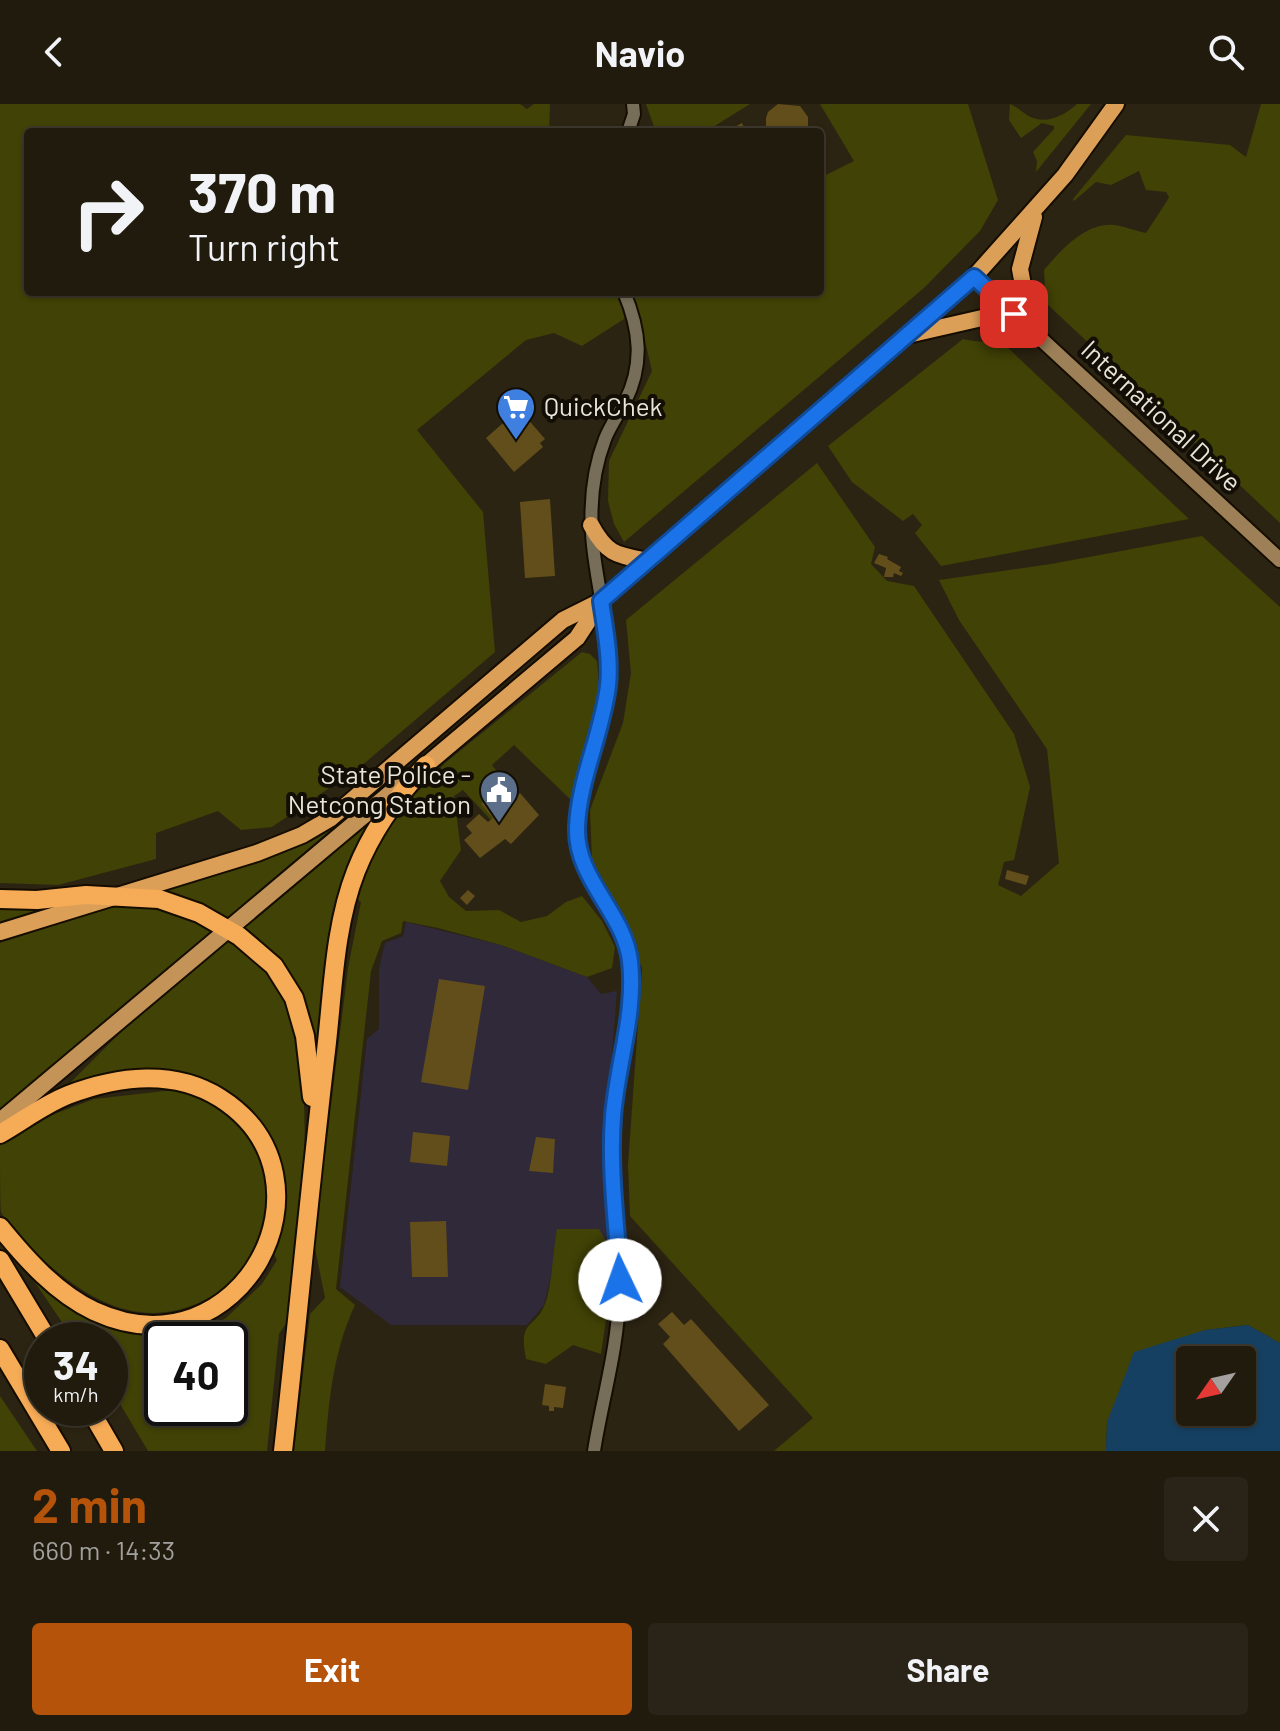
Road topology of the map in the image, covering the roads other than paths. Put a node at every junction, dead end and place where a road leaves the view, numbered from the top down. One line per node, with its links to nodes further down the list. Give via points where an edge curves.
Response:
1 (633, 104): 3 (street)
2 (1116, 104): 4 (highway)
3 (629, 128)
4 (1035, 211): 5 (highway); 7 (highway, via 1020,269)
5 (974, 277): 7 (main road, International Drive); 8 (highway)
6 (626, 296): 9 (street, via 637,326 638,356 631,389 598,462)
7 (1031, 328): 8 (highway, via 982,318); 10 (main road, International Drive)
8 (909, 335): 11 (highway)
9 (591, 525): 11 (highway, via 612,554); 12 (street)
10 (1280, 560)
11 (648, 561): 12 (highway)
12 (601, 601): 13 (highway, via 577,638); 14 (highway, via 563,620 317,827 257,853); 29 (street, via 609,682 577,829 584,865 629,953 631,998 611,1146 619,1311)
13 (426, 765): 16 (main road); 20 (highway, via 380,823 347,899)
14 (117, 896): 15 (highway); 16 (highway, via 170,902); 17 (highway)
15 (0, 899)
16 (228, 929): 18 (main road); 20 (highway, via 266,958 294,998 308,1051)
17 (0, 932)
18 (0, 1121)
19 (0, 1134): 21 (highway, via 53,1101 92,1087 149,1078 189,1083 225,1101 253,1130 269,1161 276,1201 271,1235 243,1285 200,1315 160,1324 116,1319 81,1304 45,1276)
20 (316, 1134): 28 (highway)
21 (0, 1227)
22 (0, 1260): 23 (highway)
23 (37, 1322)
24 (0, 1349): 26 (highway)
25 (99, 1426): 27 (highway)
26 (61, 1451)
27 (114, 1451)
28 (283, 1451)
29 (594, 1451)

